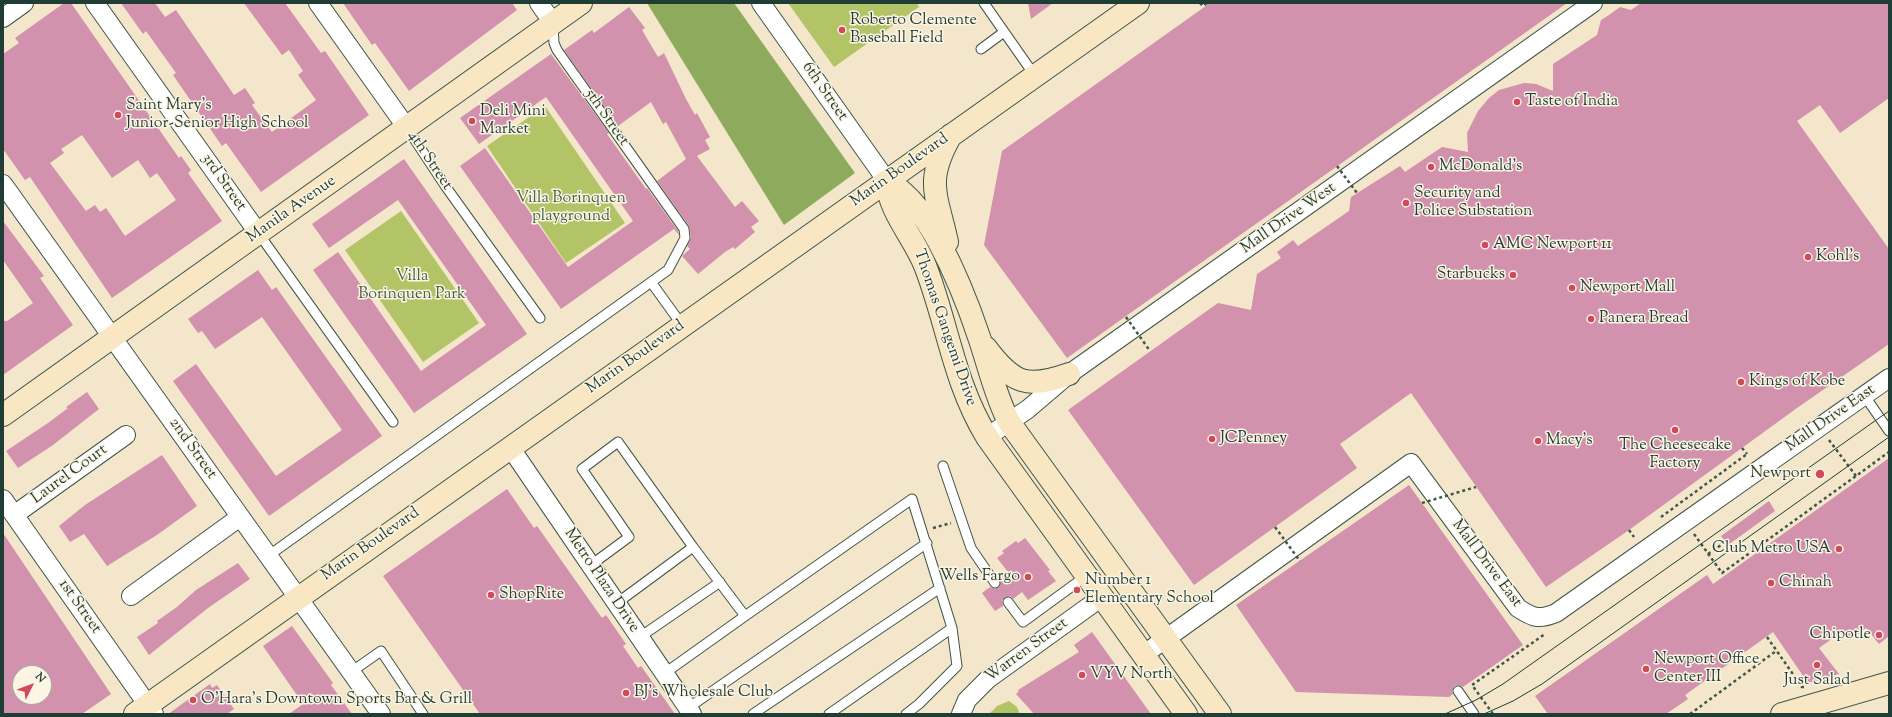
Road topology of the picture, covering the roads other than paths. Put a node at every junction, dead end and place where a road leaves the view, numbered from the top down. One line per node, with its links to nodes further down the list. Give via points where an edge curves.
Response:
1 (24, 3): 10 (street)
2 (95, 3): 19 (street, 3rd Street)
3 (318, 3): 15 (street, 4th Street)
4 (538, 3): 11 (street, 5th Street)
5 (581, 3): 11 (street, Manila Avenue)
6 (761, 3): 17 (street, 6th Street)
7 (984, 3): 12 (lane)
8 (1138, 3): 14 (street, Marin Boulevard)
9 (1593, 3): 26 (street, Mall Drive West)
10 (3, 18)
11 (552, 23): 15 (street, Manila Avenue); 21 (lane, 5th Street, via 557,50 684,229 685,238 668,270)
12 (1004, 32): 13 (lane); 14 (lane)
13 (981, 49)
14 (1035, 76): 16 (street, Marin Boulevard)
15 (407, 128): 19 (street, Manila Avenue); 22 (lane, 4th Street)
16 (952, 135): 17 (street, Marin Boulevard); 20 (street, via 940,156 934,186)
17 (887, 181): 20 (street, Thomas Gangemi Drive, via 907,195 919,209); 23 (street, Marin Boulevard); 34 (street, Thomas Gangemi Drive, via 891,203 926,267 962,387)
18 (3, 184): 25 (street, 2nd Street)
19 (259, 234): 25 (street, Manila Avenue); 30 (lane, 3rd Street)
20 (953, 266): 24 (street, Thomas Gangemi Drive)
21 (651, 282): 23 (lane); 42 (lane)
22 (540, 318)
23 (682, 325): 35 (street, Marin Boulevard)
24 (978, 335): 26 (street, via 1001,368 1015,377 1038,383); 31 (street, Thomas Gangemi Drive, via 992,383)
25 (112, 338): 29 (street, Manila Avenue); 39 (street, 2nd Street)
26 (1069, 374): 31 (street, Mall Drive West)
27 (1889, 378): 28 (street, Mall Drive East)
28 (1864, 395): 32 (lane); 57 (street, Mall Drive East, via 1547,617 1531,617 1518,608 1411,463)
29 (3, 415)
30 (393, 422)
31 (1009, 422): 34 (street, Mall Drive West); 54 (street, Thomas Gangemi Drive)
32 (1889, 431)
33 (126, 435): 38 (street, Laurel Court)
34 (986, 437): 44 (street, Thomas Gangemi Drive)
35 (510, 447): 43 (street, Metro Plaza Drive); 50 (street, Marin Boulevard)
36 (943, 466): 46 (lane, via 971,548)
37 (3, 499): 38 (street, 1st Street)
38 (14, 515): 63 (street, 1st Street)
39 (240, 517): 42 (street, 2nd Street); 48 (street)
40 (927, 543): 47 (lane); 53 (lane, via 912,499); 64 (lane)
41 (693, 547): 43 (lane, via 618,442 582,469 629,537); 45 (lane); 52 (lane)
42 (268, 556): 50 (street, 2nd Street)
43 (590, 565): 52 (street, Metro Plaza Drive)
44 (1086, 576): 49 (street, Thomas Gangemi Drive); 51 (lane, via 1022,622)
45 (720, 582): 53 (lane); 56 (lane)
46 (995, 583)
47 (940, 588): 55 (lane); 67 (lane)
48 (130, 596)
49 (1102, 597): 54 (street, via 1112,592 1118,595 1132,614 1144,623); 58 (street, Thomas Gangemi Drive); 70 (street, Warren Street, via 988,679 967,700)
50 (297, 598): 59 (street, 2nd Street); 63 (street, Marin Boulevard)
51 (1008, 602)
52 (617, 603): 56 (street, Metro Plaza Drive)
53 (745, 616): 60 (lane)
54 (1153, 621): 57 (street, Thomas Gangemi Drive)
55 (952, 628): 68 (lane); 69 (lane, via 957,666)
56 (640, 637): 60 (street, Metro Plaza Drive)
57 (1166, 639): 58 (street, Mall Drive East); 72 (street, Thomas Gangemi Drive)
58 (1143, 654): 71 (street, Thomas Gangemi Drive)
59 (351, 672): 65 (street, 2nd Street); 66 (lane, via 381,651)
60 (665, 673): 64 (street, Metro Plaza Drive)
61 (1889, 682): 74 (street)
62 (1458, 691): 73 (lane)
63 (146, 711)
64 (690, 711)
65 (381, 714)
66 (423, 714)
67 (752, 714)
68 (829, 714)
69 (906, 714)
70 (961, 714)
71 (1186, 714)
72 (1220, 714)
73 (1474, 714)
74 (1782, 714)

